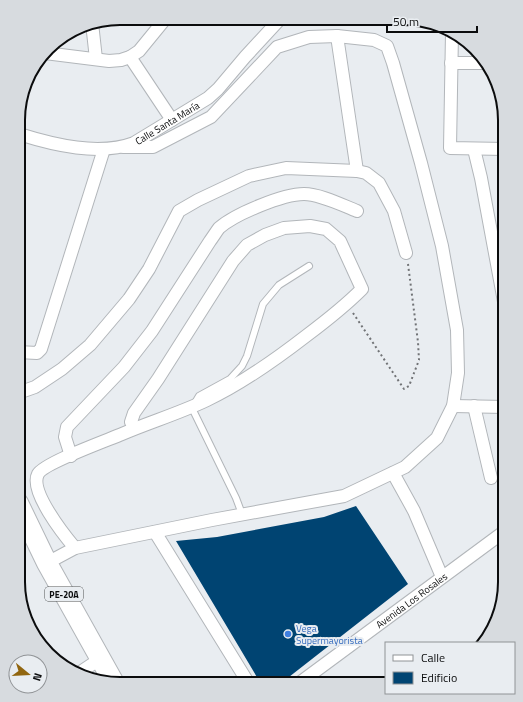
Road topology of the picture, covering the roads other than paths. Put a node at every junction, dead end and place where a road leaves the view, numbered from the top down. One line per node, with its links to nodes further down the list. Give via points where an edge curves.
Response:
1 (160, 25): 7 (street, via 139,52)
2 (275, 25): 11 (street, Calle Santa María, via 218,89)
3 (93, 29): 8 (street)
4 (337, 36): 13 (street, via 309,37 277,47 211,117 152,147); 17 (street); 25 (street, via 374,40 387,46 393,63 442,246 457,330 458,373)
5 (452, 39): 9 (street)
6 (51, 54): 8 (street)
7 (130, 57): 8 (street, via 109,61); 11 (street)
8 (96, 59)
9 (451, 63): 10 (street); 15 (street, via 450,148)
10 (479, 63)
11 (172, 120): 13 (street, Calle Santa María)
12 (25, 136): 14 (street, Calle Santa María, via 55,144)
13 (123, 147): 14 (street, Calle Santa María)
14 (104, 149): 22 (street, via 41,349 37,353)
15 (474, 149): 16 (street); 21 (street)
16 (498, 149)
17 (357, 171): 19 (street, via 366,173 379,183 394,211); 23 (street, via 286,168 249,176 180,211 149,269 129,299 90,345 35,387)
18 (357, 210): 29 (street, via 321,197 304,194 261,206 232,219 219,229 152,331 124,367 68,427 65,437)
19 (406, 253)
20 (309, 266): 24 (lane, via 279,285 262,304 242,366 230,379 199,396)
21 (498, 269)
22 (25, 352)
23 (25, 391)
24 (193, 405): 28 (street); 28 (street, via 250,377 347,304 362,289 340,241 326,229 310,226 284,228 247,244 233,261 134,413 131,422); 32 (lane)
25 (453, 406): 26 (street); 30 (street, via 437,438 406,467)
26 (474, 406): 27 (street); 31 (street)
27 (498, 406)
28 (134, 429): 29 (street)
29 (71, 456): 36 (street, via 45,467 38,474 36,482 44,503)
30 (393, 473): 32 (street, via 344,496); 38 (street, via 414,511)
31 (491, 478)
32 (242, 514): 34 (street)
33 (25, 517): 37 (highway, PE-20A)
34 (155, 532): 36 (street); 42 (street)
35 (498, 535): 38 (street, Avenida Los Rosales)
36 (75, 548): 37 (street)
37 (47, 563): 39 (highway, PE-20A)
38 (442, 577): 43 (street, Avenida Los Rosales)
39 (100, 659): 40 (street); 41 (highway, PE-20A)
40 (83, 670)
41 (110, 676)
42 (245, 677)
43 (307, 677)

